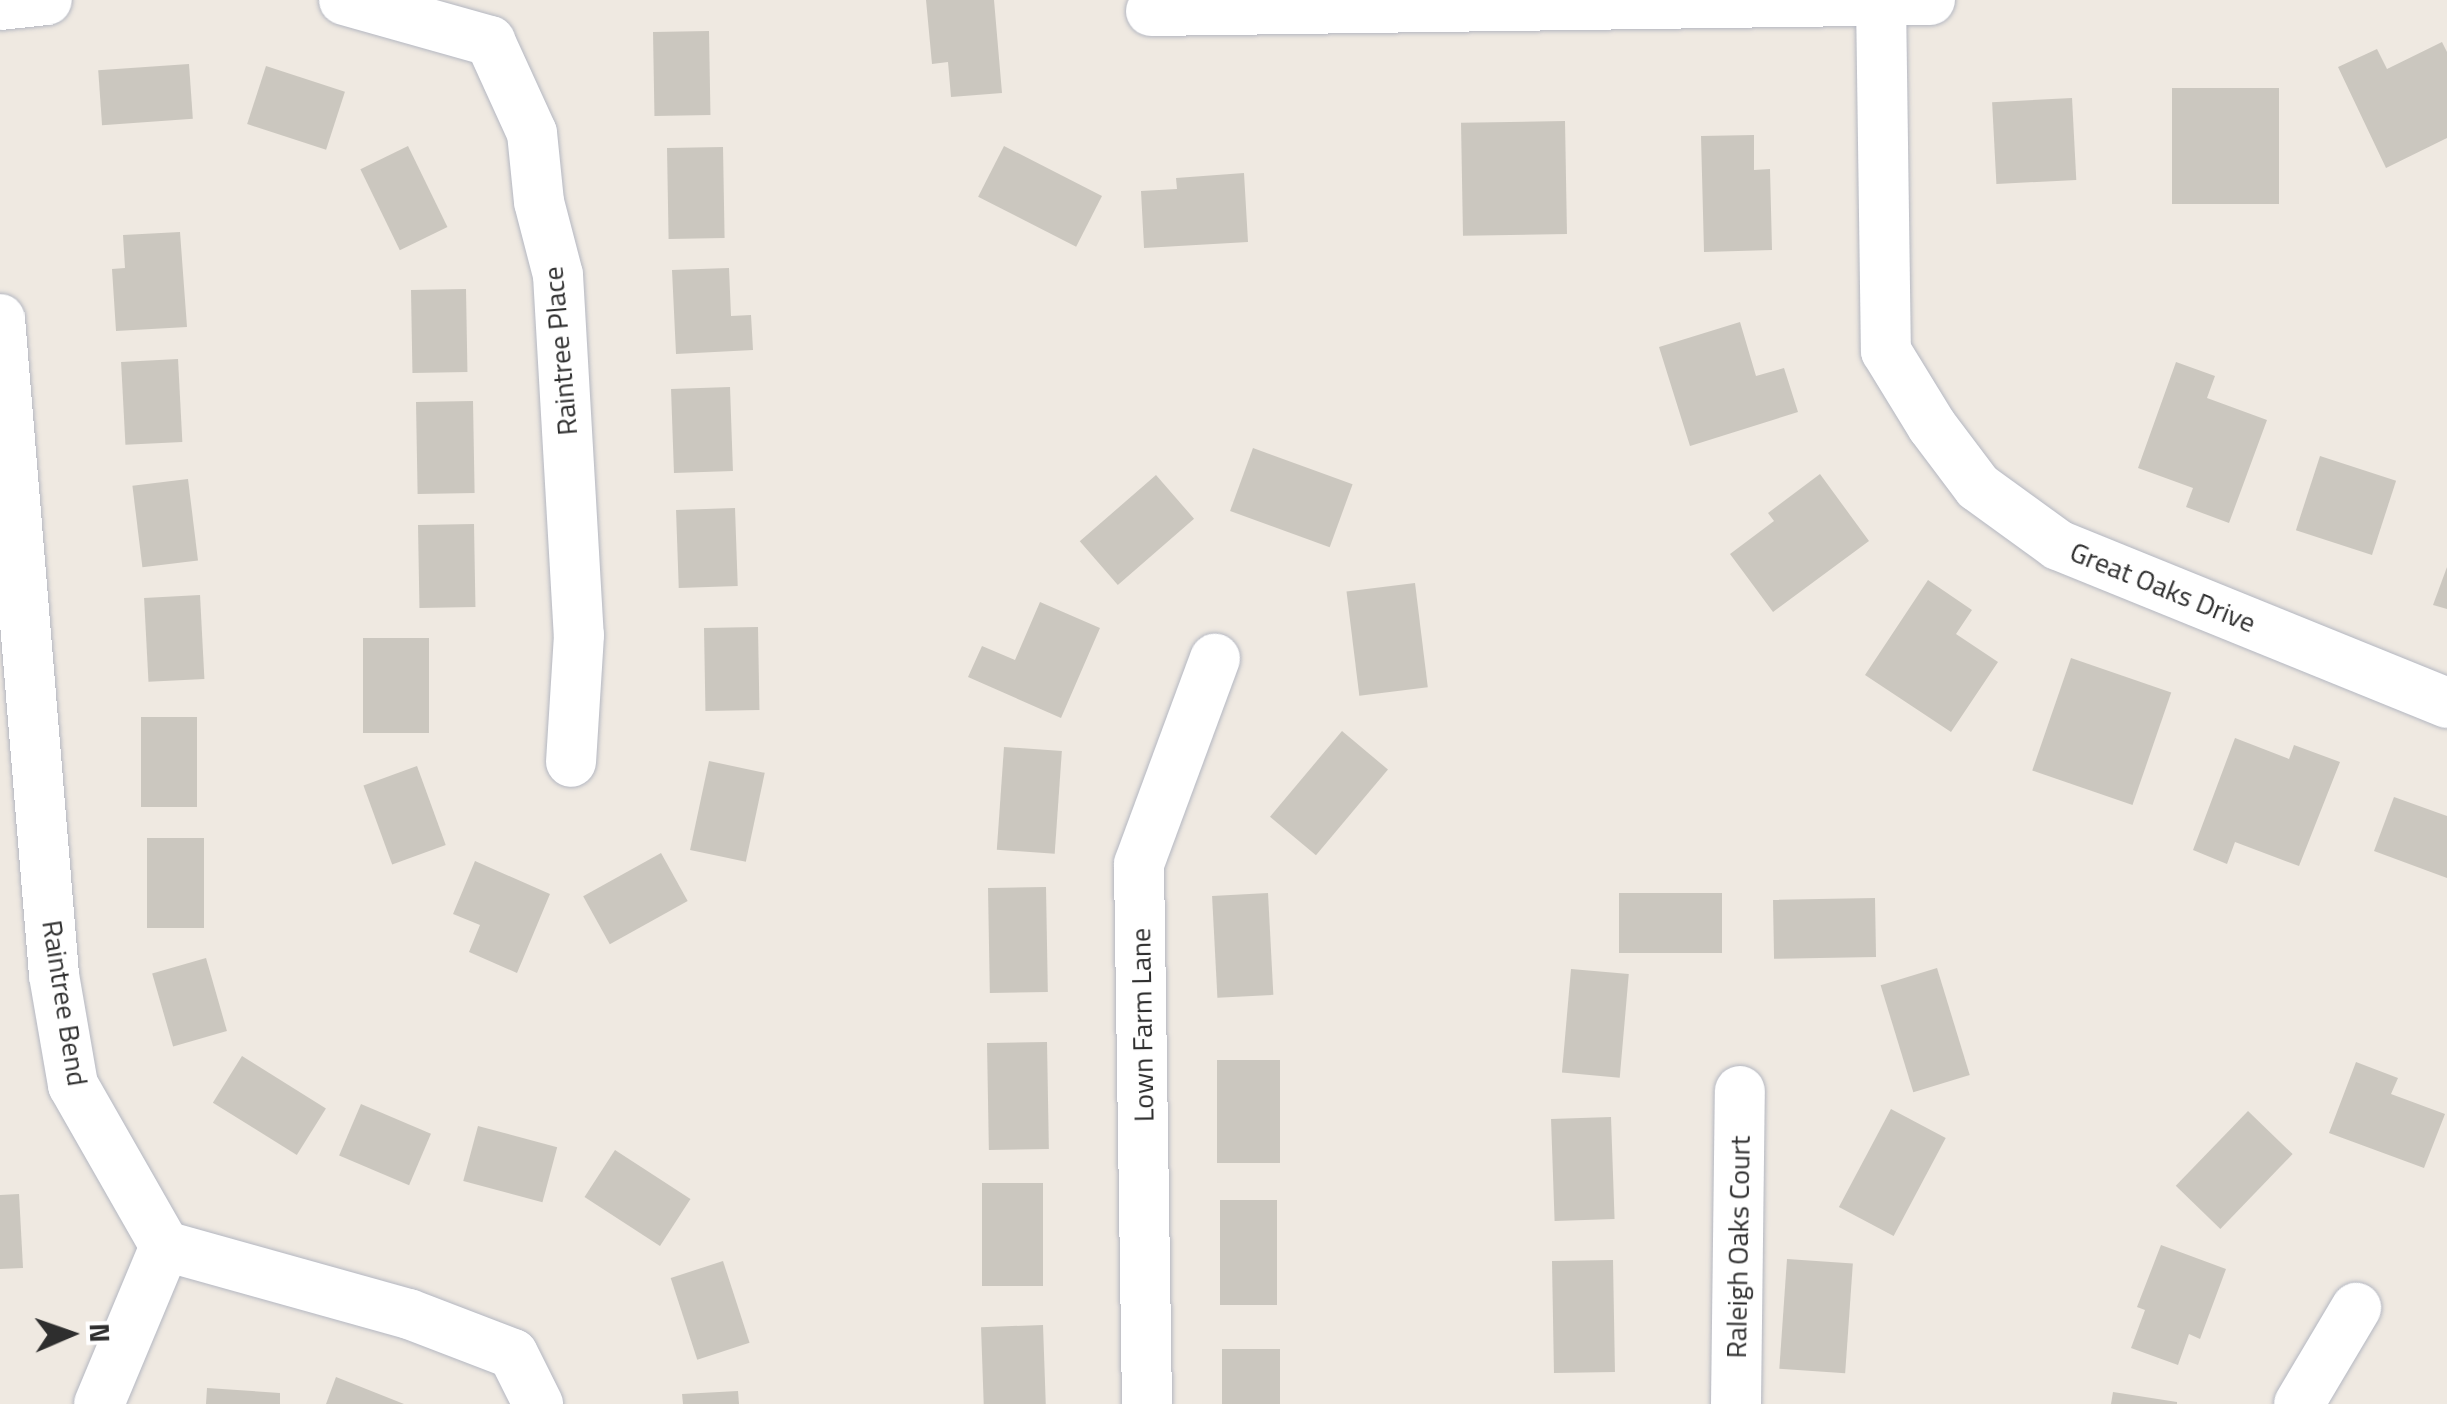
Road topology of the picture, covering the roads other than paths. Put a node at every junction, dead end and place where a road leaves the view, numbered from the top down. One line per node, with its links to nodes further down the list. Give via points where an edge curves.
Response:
1 (47, 0): 4 (street)
2 (344, 0): 9 (street, Raintree Place, via 490,41 532,134 560,294 580,636)
3 (1897, 1): 5 (street); 8 (street, Great Oaks Drive, via 1886,352 1978,487 2058,545)
4 (0, 5)
5 (1151, 11)
6 (0, 319): 11 (street, Raintree Bend, via 54,976 73,1085)
7 (1215, 660): 15 (street, Lown Farm Lane, via 1139,864)
8 (2447, 702)
9 (571, 762)
10 (1740, 1091): 16 (street, Raleigh Oaks Court)
11 (166, 1246): 13 (street); 14 (street, via 408,1314 512,1354)
12 (2356, 1308): 17 (street)
13 (100, 1404)
14 (538, 1404)
15 (1147, 1404)
16 (1736, 1404)
17 (2299, 1404)

